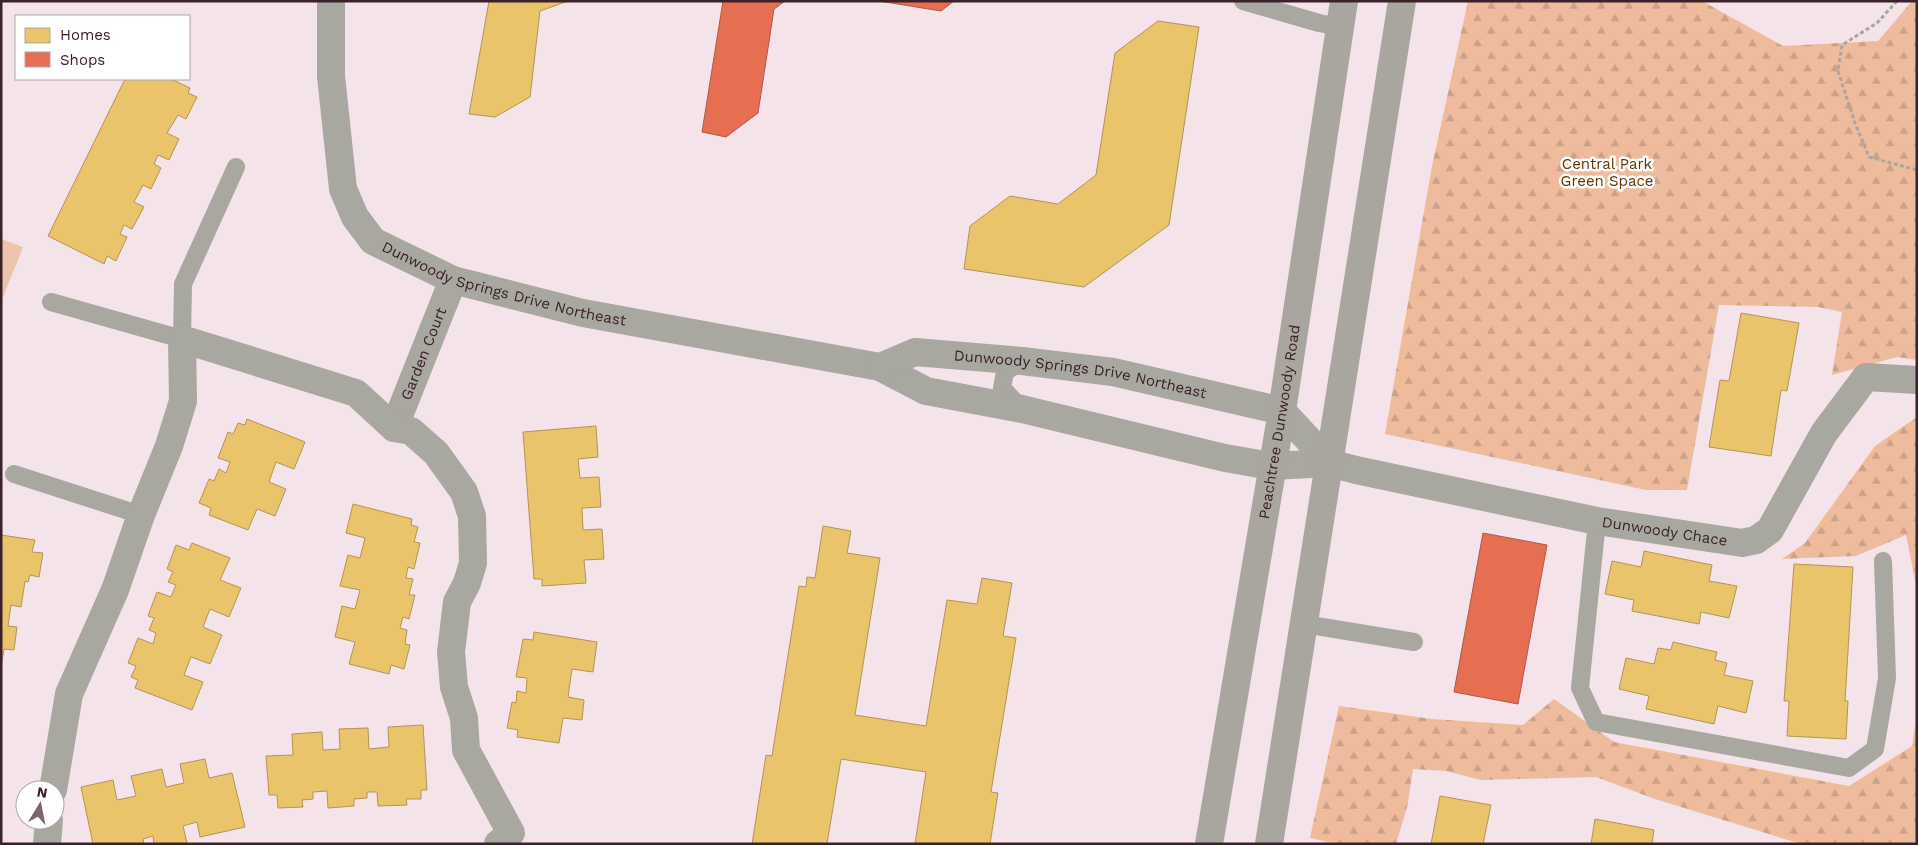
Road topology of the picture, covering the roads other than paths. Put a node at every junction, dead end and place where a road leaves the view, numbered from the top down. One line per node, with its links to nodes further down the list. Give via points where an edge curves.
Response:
1 (331, 1): 6 (street, Dunwoody Springs Drive Northeast, via 330,76 343,189 355,217 373,241)
2 (1243, 1): 4 (lane, via 1320,24)
3 (1402, 1): 15 (main road)
4 (1342, 14): 13 (main road, Peachtree Dunwoody Road)
5 (236, 166): 8 (lane, via 183,284)
6 (453, 280): 10 (street, Dunwoody Springs Drive Northeast, via 583,313); 14 (street, Garden Court)
7 (51, 302): 8 (lane)
8 (182, 339): 14 (street, via 356,393); 18 (street, via 183,401 170,446)
9 (1022, 361): 10 (street, Dunwoody Springs Drive Northeast, via 915,352); 12 (lane, via 1005,372 1002,388); 13 (street, Dunwoody Springs Drive Northeast, via 1113,372)
10 (880, 367): 12 (street, Dunwoody Springs Drive Northeast, via 926,391)
11 (1917, 380): 19 (street, Dunwoody Chace, via 1866,377 1824,433 1770,530 1756,540 1742,543)
12 (1022, 409): 16 (street, Dunwoody Springs Drive Northeast)
13 (1282, 411): 15 (street); 16 (main road, Peachtree Dunwoody Road)
14 (394, 428): 26 (street, via 411,431 436,453 464,492 472,516 473,563 457,602 451,652 454,687 464,718 466,750 511,834)
15 (1330, 463): 16 (street, Dunwoody Chace); 19 (street, Dunwoody Chace); 21 (main road)
16 (1271, 466): 27 (main road, Peachtree Dunwoody Road)
17 (14, 474): 18 (lane)
18 (141, 515): 23 (street, via 115,590 70,694)
19 (1598, 521): 20 (lane, via 1580,688 1596,722 1849,768 1875,749 1888,678)
20 (1883, 561)
21 (1304, 624): 22 (lane); 28 (main road)
22 (1414, 642)
23 (55, 780)
24 (48, 830): 25 (street)
25 (47, 844)
26 (498, 844)
27 (1210, 844)
28 (1269, 844)

